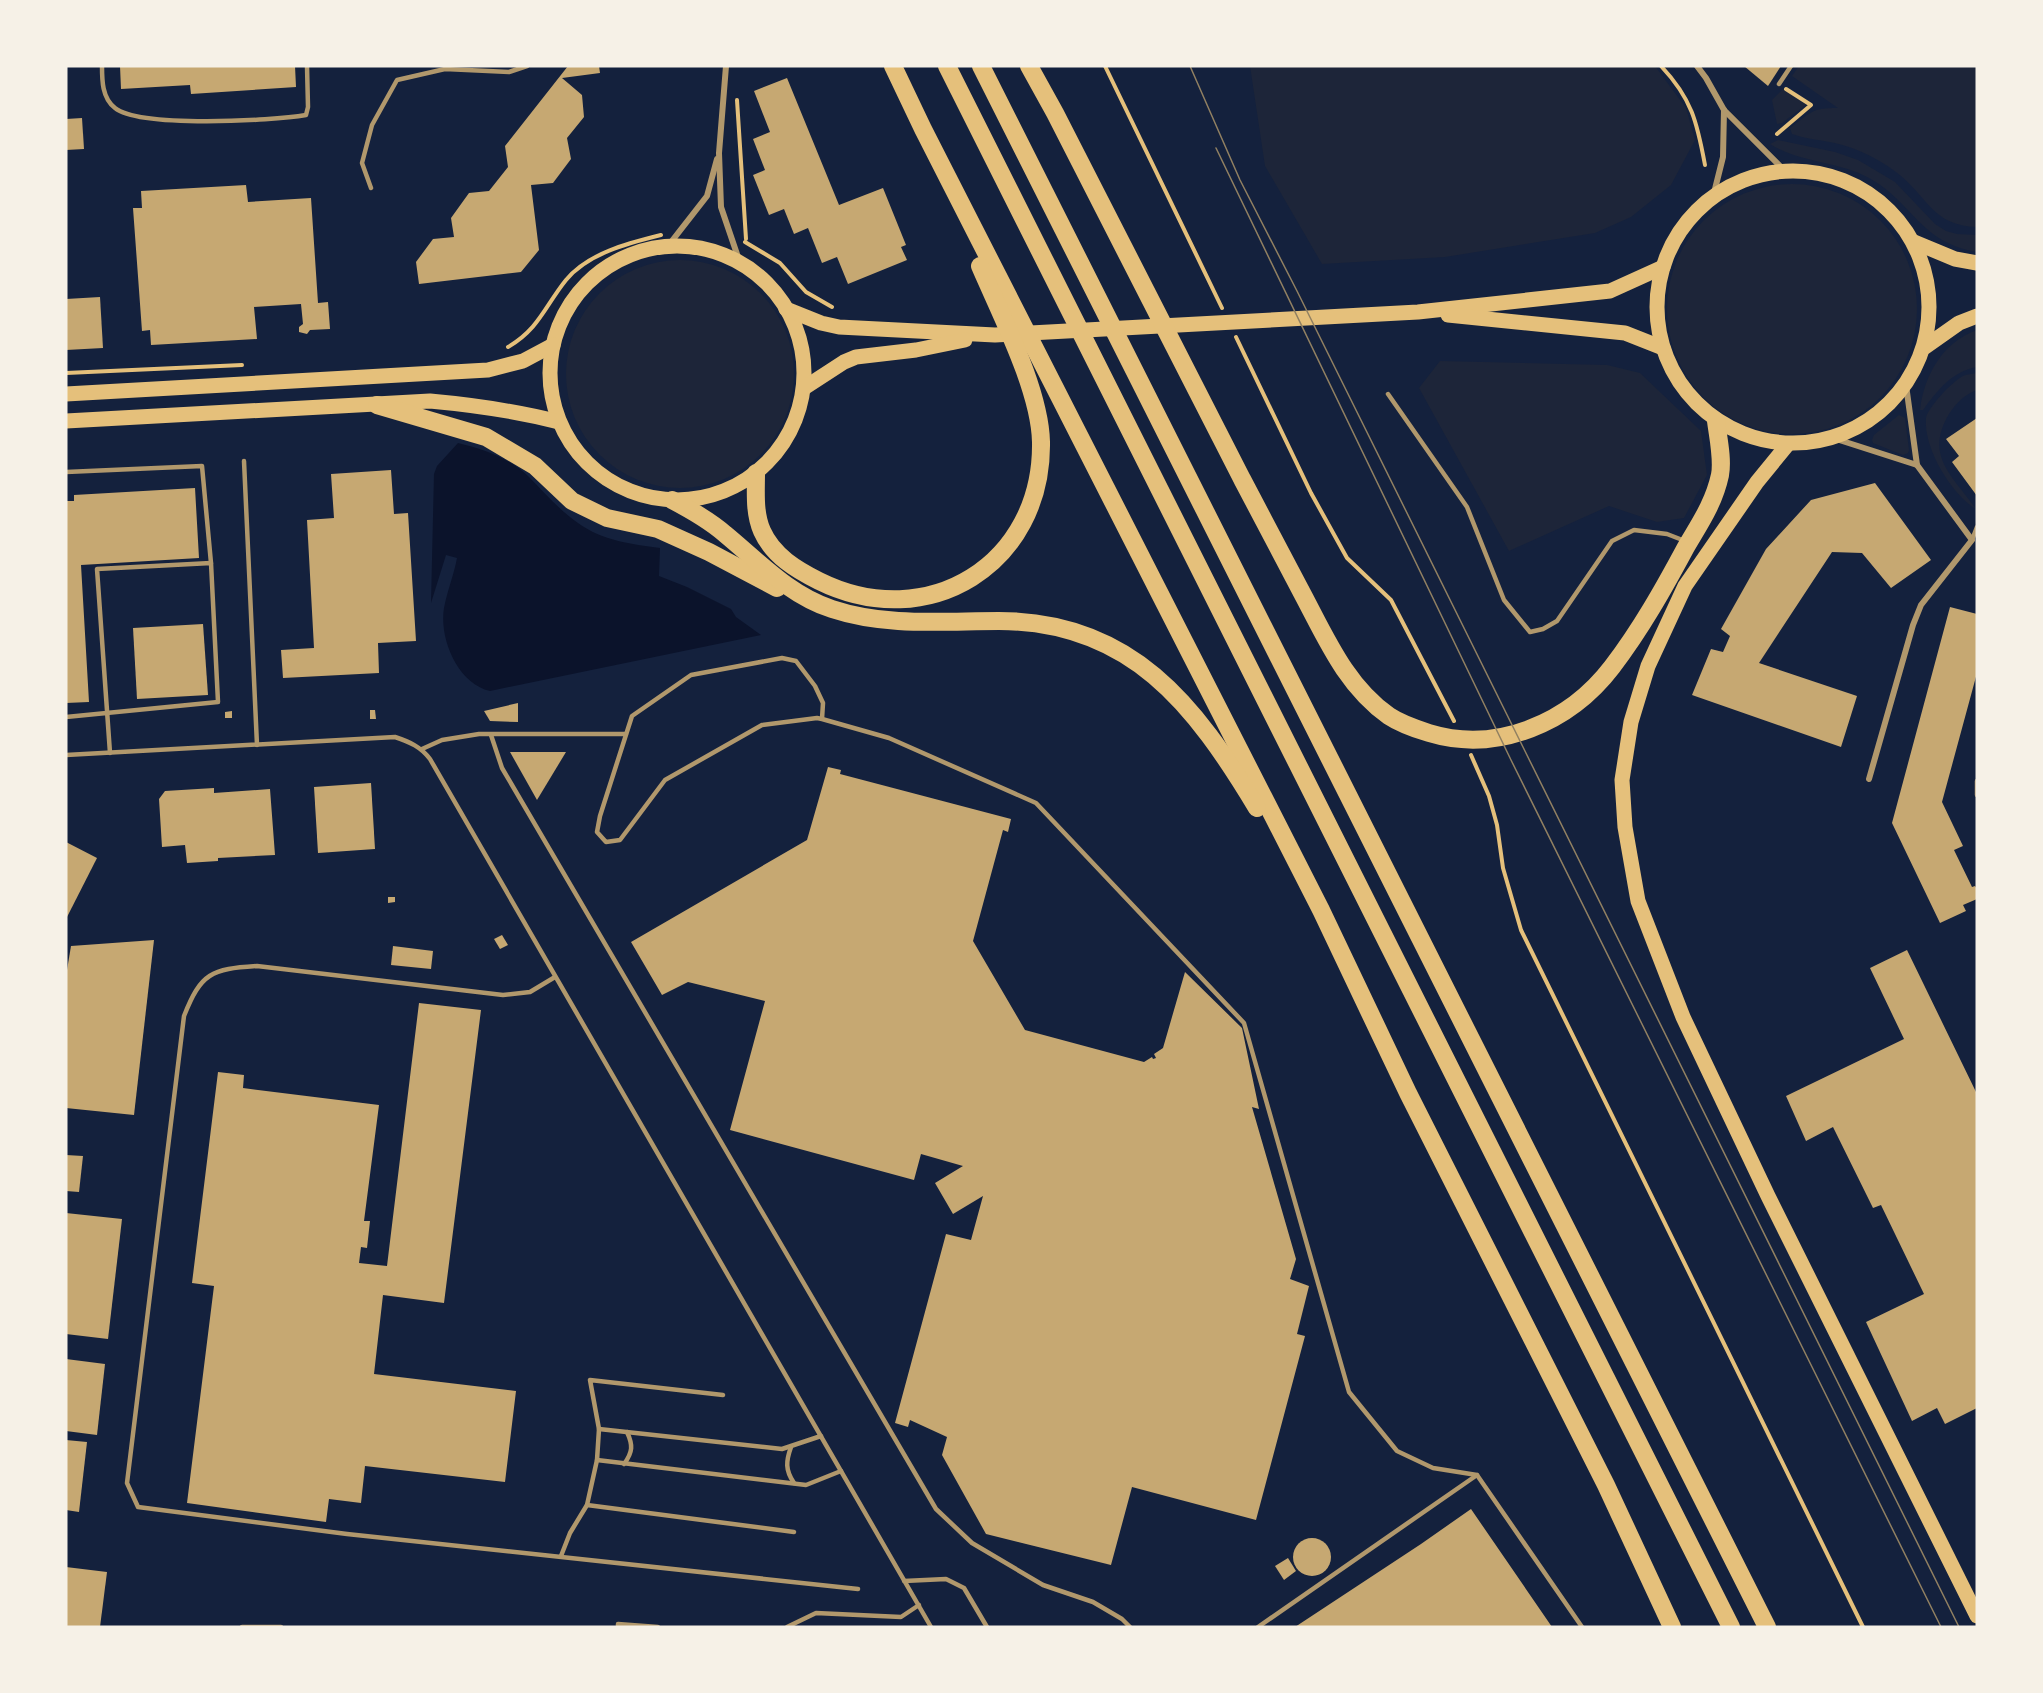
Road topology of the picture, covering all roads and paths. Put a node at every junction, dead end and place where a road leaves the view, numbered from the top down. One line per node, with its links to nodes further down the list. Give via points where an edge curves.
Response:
1 (102, 66): 2 (lane, via 102,86 113,107 129,116 209,122 306,115)
2 (307, 66)
3 (527, 66): 21 (lane, via 509,72 445,69 397,80 372,125 362,164)
4 (726, 66): 18 (street)
5 (893, 66): 16 (highway)
6 (947, 66): 108 (highway)
7 (981, 66): 109 (highway)
8 (1029, 66): 60 (highway, via 1338,662 1354,683 1391,717 1441,737 1479,740 1536,727 1561,715 1602,680 1660,597)
9 (1105, 66): 32 (path)
10 (1661, 66): 19 (path, via 1678,84 1694,114)
11 (1697, 66): 15 (street)
12 (1791, 66): 13 (lane)
13 (1779, 84): 17 (path, via 1811,105)
14 (737, 90): 26 (path)
15 (1724, 110): 20 (street); 22 (street, via 1723,157)
16 (923, 129): 56 (highway, via 1037,410 1040,470 1031,506 1001,554 958,585 922,598 864,598 843,593 807,575 789,565 773,548 758,517); 79 (highway, via 1321,910)
17 (1777, 134)
18 (719, 153): 23 (street, via 721,207); 24 (street, via 707,196)
19 (1705, 165)
20 (1785, 171): 22 (main road, via 1756,176); 25 (main road, via 1822,174 1850,183 1878,200)
21 (371, 188)
22 (1713, 197): 29 (main road, via 1683,227)
23 (727, 228): 26 (path); 27 (street)
24 (667, 240): 27 (main road); 37 (main road, via 613,264 596,276 571,304); 39 (path, via 630,243 590,260 567,278 524,337)
25 (1914, 242): 28 (main road, via 1955,259); 38 (main road, via 1930,295)
26 (747, 243): 31 (path, via 780,263 806,292)
27 (740, 263): 30 (main road, via 764,280)
28 (1977, 263)
29 (1662, 267): 33 (main road, via 1610,291); 40 (main road, via 1657,307)
30 (786, 309): 36 (main road, via 839,327); 44 (main road, via 799,339)
31 (834, 309)
32 (1223, 311)
33 (1418, 312): 36 (main road); 40 (main road, via 1625,333)
34 (1977, 316): 38 (main road, via 1959,323)
35 (1234, 332): 67 (path, via 1311,493 1347,558 1391,600)
36 (995, 335): 44 (main road, via 856,357)
37 (553, 345): 45 (main road, via 523,361 488,370); 50 (main road, via 550,381)
38 (1925, 347): 43 (main road)
39 (506, 348)
40 (1663, 348): 49 (main road, via 1681,385)
41 (246, 365): 42 (path)
42 (66, 373)
43 (1906, 385): 51 (main road, via 1870,420); 54 (street)
44 (804, 388): 56 (main road, via 797,418 778,450)
45 (66, 394)
46 (1388, 394): 60 (lane, via 1467,507 1504,600 1530,632 1557,621 1612,541 1634,530 1667,534)
47 (377, 405): 48 (main road); 50 (main road, via 430,401 480,405); 63 (highway, via 486,437 535,466 572,501 607,518 658,530 709,552 768,585)
48 (66, 421)
49 (1716, 421): 52 (main road, via 1756,438); 60 (highway, via 1720,472 1710,508)
50 (559, 422): 57 (main road, via 590,466 613,483 654,498)
51 (1833, 438): 52 (main road); 54 (street)
52 (1788, 444): 96 (main road, via 1756,482 1685,586 1648,666 1631,722 1622,780 1625,828 1638,900 1683,1017)
53 (244, 460): 70 (lane)
54 (1917, 465): 59 (street)
55 (66, 471): 62 (lane, via 202,466)
56 (756, 473): 57 (main road, via 710,495)
57 (672, 500): 63 (highway, via 706,519 765,570)
58 (1977, 527): 59 (lane)
59 (1972, 540): 61 (street); 75 (street, via 1928,596 1913,625)
60 (1689, 543)
61 (1977, 547)
62 (211, 563): 64 (lane, via 218,702); 64 (lane, via 97,569)
63 (814, 602): 79 (highway, via 850,614 900,622 1002,621 1046,625 1094,639 1147,669 1191,712 1256,807)
64 (107, 714): 65 (lane); 73 (lane)
65 (66, 717)
66 (822, 719): 68 (lane, via 823,703 815,686 796,661 782,658 691,675 632,716); 68 (lane, via 762,725 665,780 620,840 606,842 597,832); 88 (lane, via 889,738 1036,803 1244,1023 1349,1392 1397,1451 1433,1468)
67 (1456, 725)
68 (626, 734): 69 (lane)
69 (491, 735): 72 (lane, via 442,740); 97 (lane, via 502,768 936,1509 972,1543 1043,1585 1093,1602 1122,1618)
70 (258, 745): 72 (lane, via 395,737); 73 (lane)
71 (1466, 745): 110 (path, via 1490,796 1503,868 1521,930)
72 (422, 749): 78 (lane)
73 (110, 753): 74 (lane)
74 (66, 755)
75 (1869, 779)
76 (1977, 781): 77 (lane)
77 (1977, 795)
78 (555, 977): 83 (lane); 92 (lane, via 530,992 503,995 257,966 229,968 205,977 194,991 184,1016 127,1483 138,1507)
79 (1408, 1093): 107 (highway, via 1606,1485)
80 (723, 1395): 81 (lane, via 590,1380)
81 (599, 1429): 82 (lane); 85 (lane)
82 (627, 1432): 84 (lane, via 782,1449); 86 (lane, via 632,1445)
83 (821, 1436): 84 (lane); 87 (lane)
84 (791, 1446): 89 (lane, via 787,1470)
85 (597, 1460): 86 (lane); 90 (lane)
86 (624, 1464): 89 (lane)
87 (841, 1471): 89 (lane, via 806,1485); 93 (lane)
88 (1477, 1475): 105 (lane); 106 (lane)
89 (794, 1483)
90 (587, 1505): 91 (lane); 92 (lane)
91 (794, 1532)
92 (561, 1556): 94 (lane)
93 (904, 1581): 95 (lane); 104 (lane, via 946,1579 964,1588)
94 (858, 1589)
95 (919, 1605): 102 (lane, via 901,1617 816,1613); 103 (lane)
96 (1977, 1616)
97 (1128, 1626)
98 (242, 1627): 99 (lane)
99 (281, 1627)
100 (618, 1627): 101 (lane)
101 (658, 1627)
102 (787, 1627)
103 (931, 1627)
104 (987, 1627)
105 (1258, 1627)
106 (1582, 1627)
107 (1672, 1627)
108 (1731, 1627)
109 (1767, 1627)
110 (1863, 1627)

